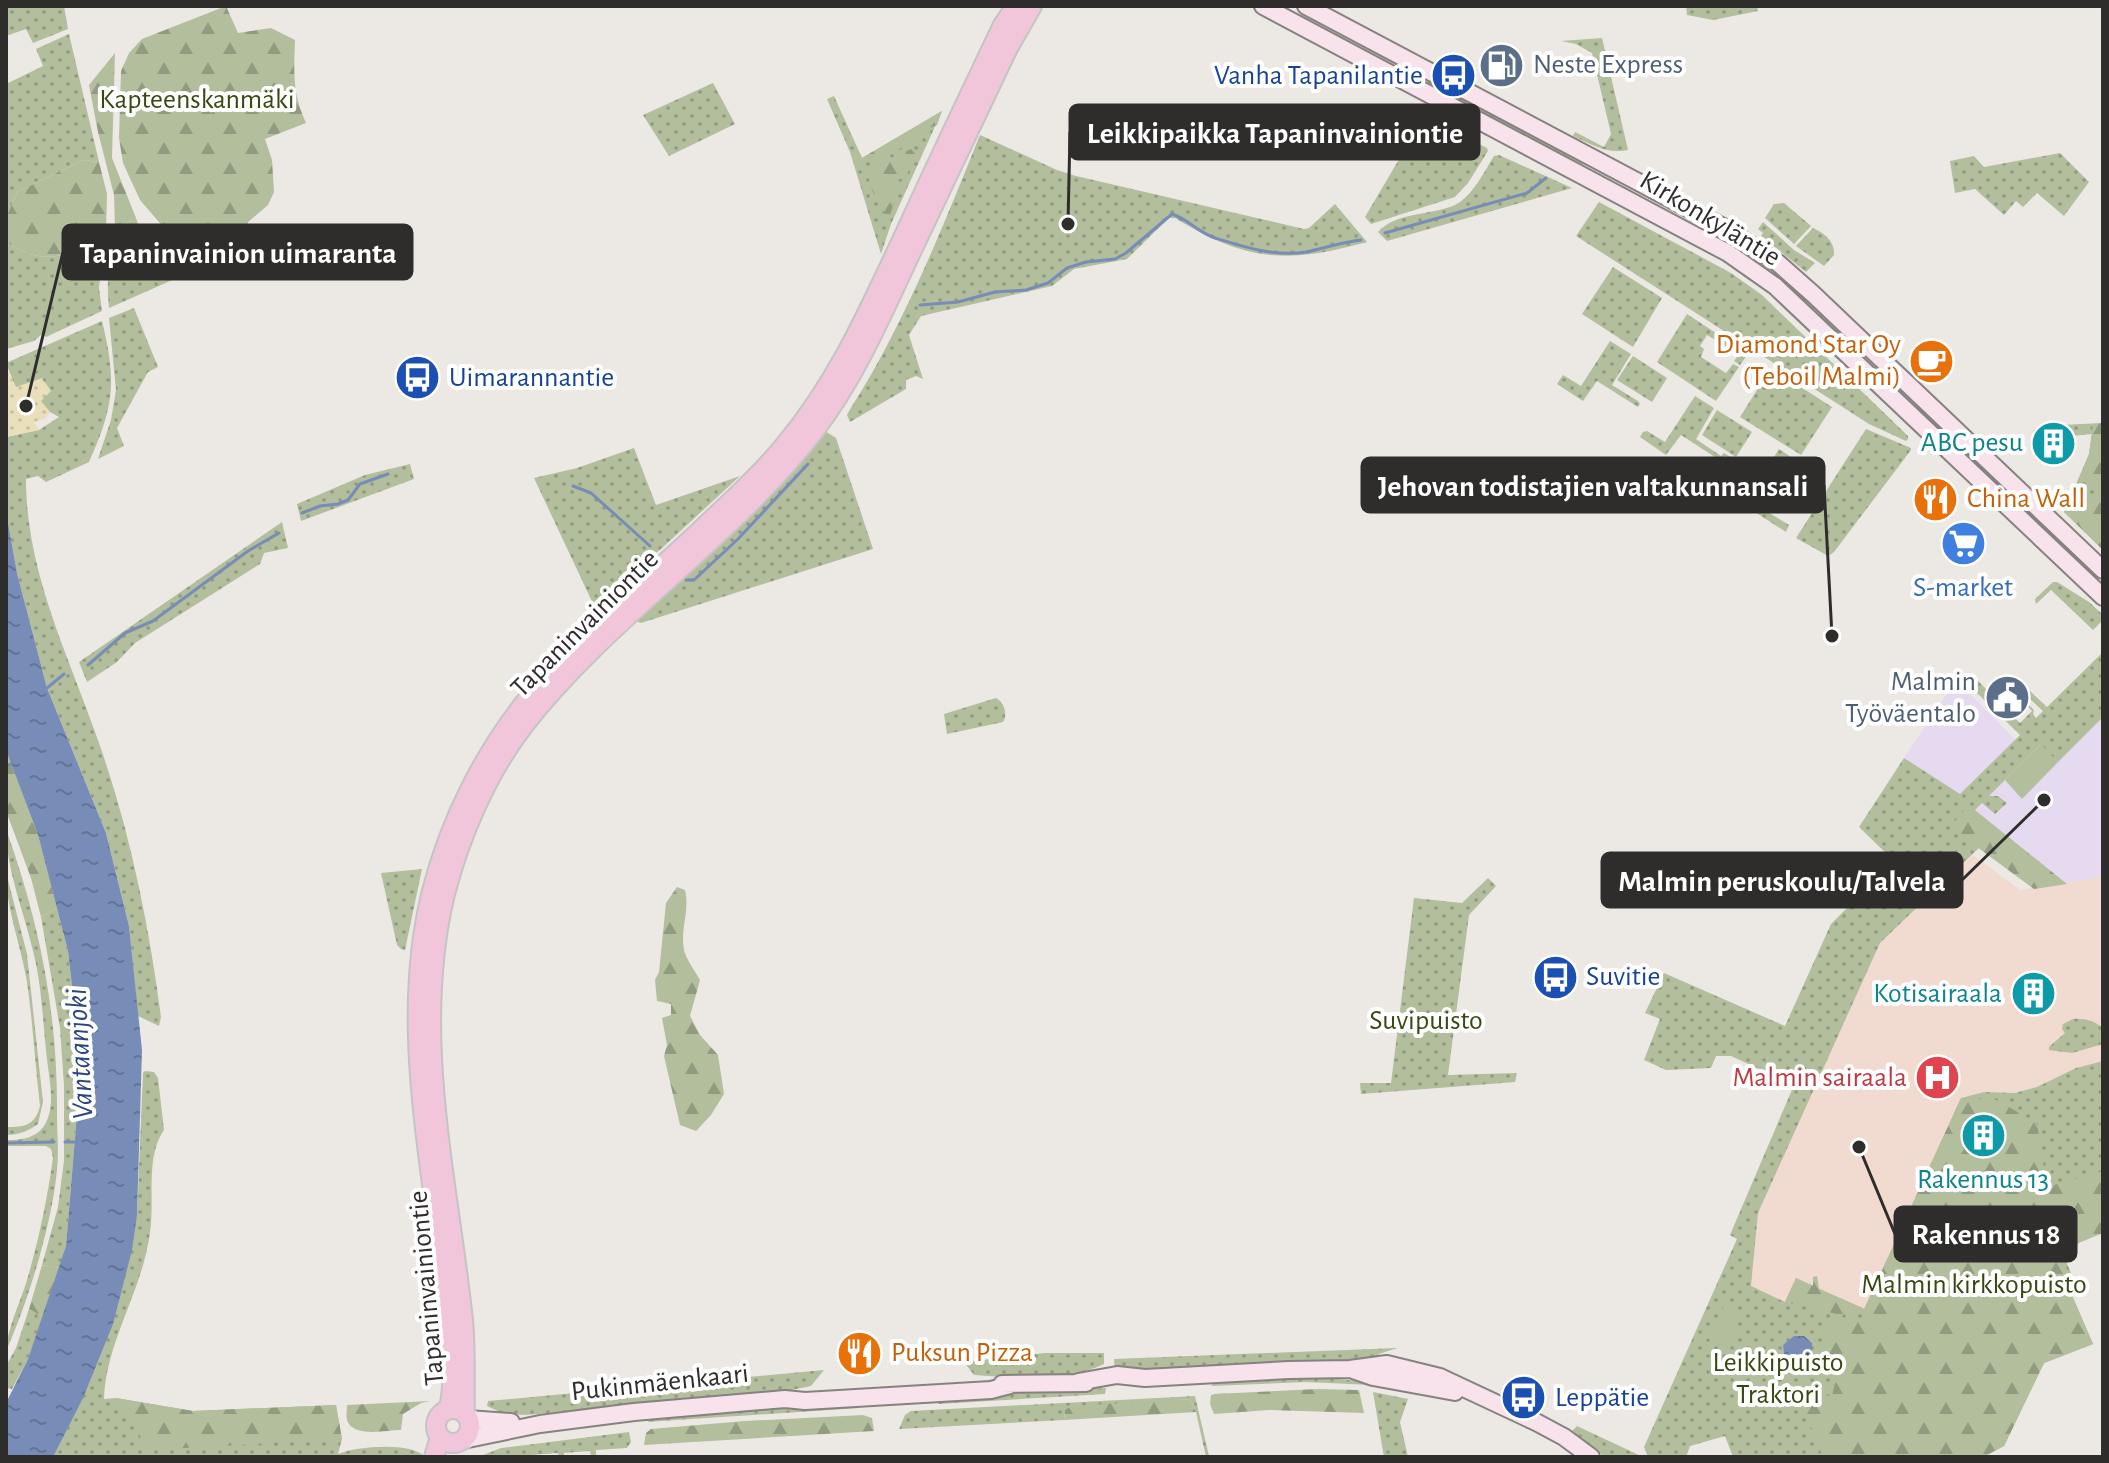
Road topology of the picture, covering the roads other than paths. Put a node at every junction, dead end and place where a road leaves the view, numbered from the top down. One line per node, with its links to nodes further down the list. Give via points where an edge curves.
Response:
1 (1016, 6): 7 (main road, Tapaninvainiontie, via 834,380 755,479 532,693 486,758 459,814 432,891 417,999 419,1066 450,1326 452,1394)
2 (1032, 6): 7 (main road, Tapaninvainiontie, via 877,325 815,430 738,515 554,690 523,726 472,818 445,893 431,998 431,1053 463,1324)
3 (1263, 6): 6 (main road, Kirkonkyläntie, via 1728,253 1775,286)
4 (1306, 6): 5 (main road, Kirkonkyläntie, via 1725,228 1778,263)
5 (2103, 570)
6 (2103, 597)
7 (461, 1414): 8 (main road, Pukinmäenkaari); 9 (main road, via 469,1430); 9 (main road, via 437,1419)
8 (540, 1424): 9 (main road, Pukinmäenkaari); 11 (main road, Pukinmäenkaari, via 785,1399 924,1395 1078,1382 1111,1385 1145,1378 1387,1364 1440,1377 1555,1432)
9 (451, 1444): 10 (main road)
10 (434, 1457)
11 (1591, 1457)

